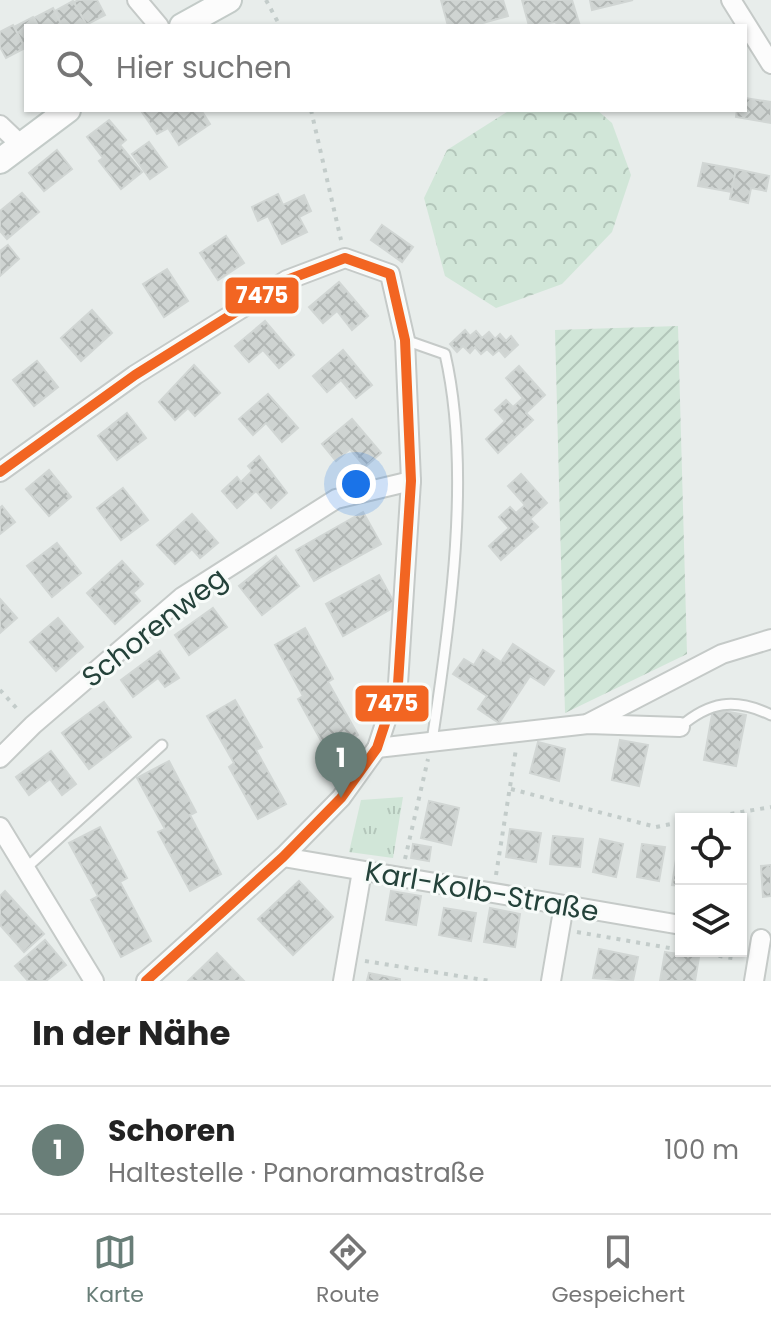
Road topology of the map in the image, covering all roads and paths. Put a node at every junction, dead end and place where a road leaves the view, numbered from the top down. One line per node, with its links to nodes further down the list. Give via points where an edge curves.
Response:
1 (137, 0): 5 (street)
2 (229, 0): 6 (street)
3 (266, 0): 7 (path)
4 (731, 0): 8 (street)
5 (157, 24)
6 (186, 24)
7 (279, 24)
8 (746, 24)
9 (747, 26): 10 (street)
10 (771, 64)
11 (65, 112): 14 (street)
12 (311, 112): 16 (path)
13 (0, 125): 14 (street)
14 (21, 145): 15 (street)
15 (0, 161)
16 (345, 258): 17 (street, via 390,274); 18 (street, via 287,280 135,375)
17 (405, 340): 19 (street); 27 (lane, via 445,354 455,399 451,569)
18 (0, 472)
19 (411, 481): 24 (street, Schorenweg, via 336,499 182,597); 29 (street, via 398,684)
20 (771, 639): 23 (street, via 722,654)
21 (0, 690): 24 (path)
22 (771, 715): 25 (lane, via 725,704 700,710)
23 (588, 724): 25 (street); 26 (street)
24 (33, 725): 30 (street, Schorenweg)
25 (680, 727)
26 (519, 733): 27 (street); 31 (path)
27 (432, 741): 29 (street); 39 (path)
28 (162, 745): 37 (lane)
29 (377, 748): 36 (street, via 341,798)
30 (0, 758)
31 (511, 789): 34 (path, via 656,827); 40 (path)
32 (771, 807): 33 (path)
33 (736, 813)
34 (675, 823)
35 (0, 827): 37 (street)
36 (283, 857): 38 (street, Karl-Kolb-Straße); 51 (street)
37 (25, 869): 50 (street)
38 (362, 871): 39 (street, Karl-Kolb-Straße); 47 (street)
39 (401, 877): 40 (street, Karl-Kolb-Straße)
40 (493, 893): 41 (street, Karl-Kolb-Straße)
41 (564, 905): 42 (street, Karl-Kolb-Straße); 43 (street)
42 (675, 924)
43 (560, 929): 45 (path); 55 (street)
44 (766, 939): 48 (street)
45 (675, 949)
46 (708, 957): 48 (path)
47 (347, 958): 49 (path); 52 (street)
48 (755, 972)
49 (447, 974): 53 (path); 54 (path)
50 (94, 981)
51 (146, 981)
52 (343, 981)
53 (446, 981)
54 (490, 981)
55 (551, 981)

